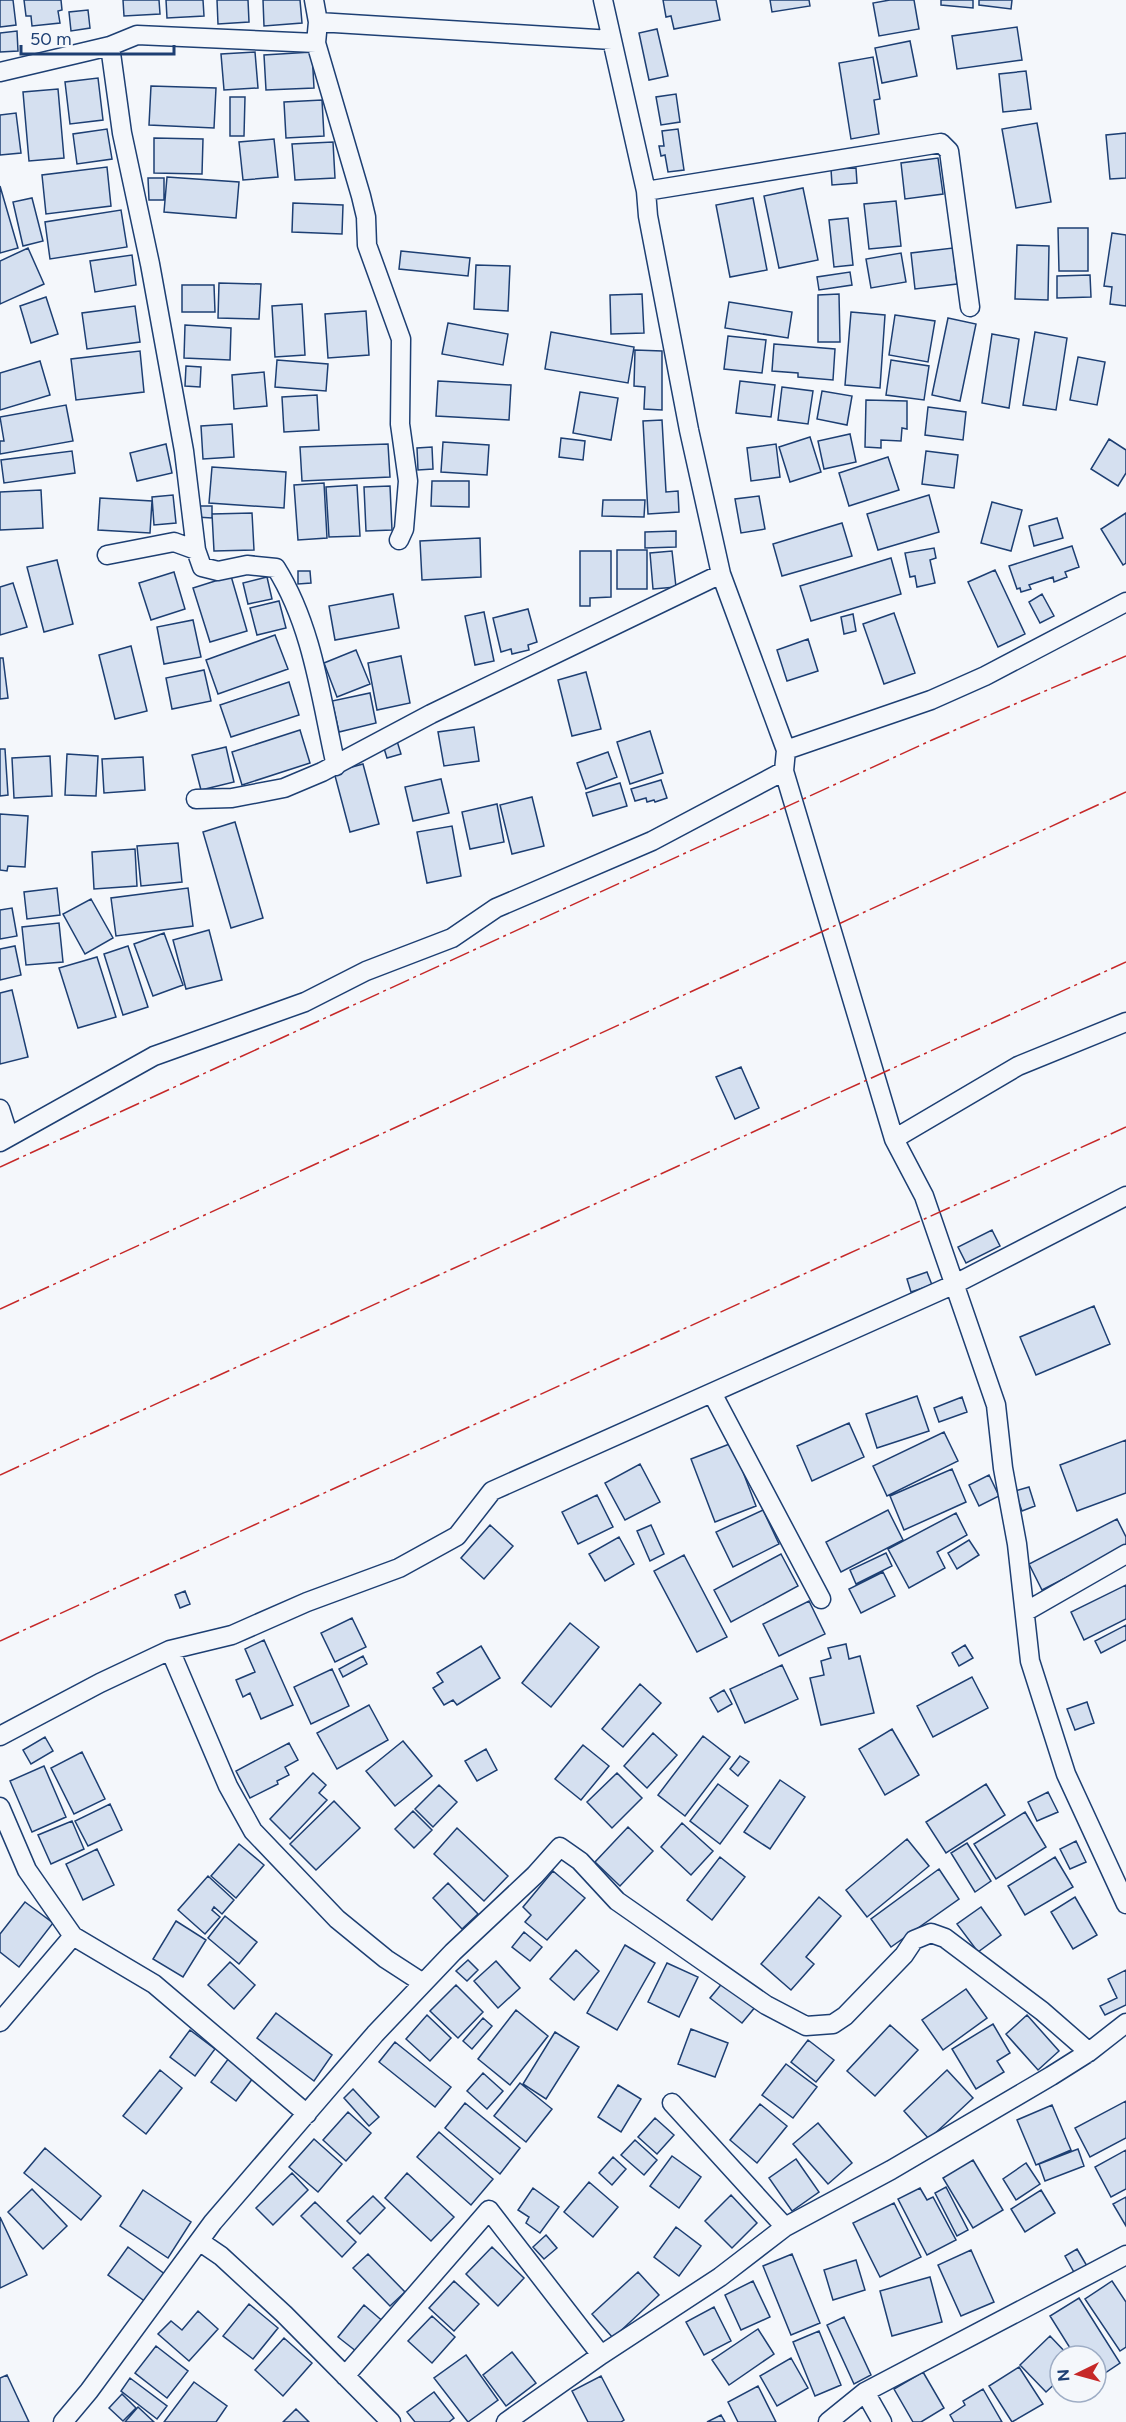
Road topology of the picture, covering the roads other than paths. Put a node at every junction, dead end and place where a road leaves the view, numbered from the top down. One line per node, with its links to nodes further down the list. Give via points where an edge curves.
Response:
1 (314, 0): 3 (street)
2 (603, 0): 4 (street)
3 (318, 22): 4 (street); 5 (street)
4 (612, 40): 8 (street)
5 (316, 43): 6 (street, via 137,35); 10 (street, via 361,196 367,245 401,339 399,424 408,481 404,529)
6 (110, 46): 7 (street); 11 (street, via 122,133 184,451)
7 (0, 72)
8 (646, 191): 9 (street, via 941,142 949,151); 13 (street, via 682,393)
9 (970, 307)
10 (399, 540)
11 (196, 550): 12 (street, via 174,542); 16 (street, via 202,567 218,571 247,565 276,568 305,628)
12 (107, 555)
13 (721, 574): 15 (street); 16 (street, via 431,714)
14 (1126, 602): 15 (street, via 931,700)
15 (786, 750): 17 (street)
16 (336, 766): 18 (street, via 284,788 231,798)
17 (784, 771): 21 (street); 22 (street, via 652,841 496,908 452,938 366,971 305,1002 154,1056)
18 (196, 799)
19 (1126, 1022): 21 (street, via 1018,1066)
20 (0, 1110): 22 (street)
21 (894, 1139): 24 (street, via 924,1196)
22 (4, 1140)
23 (1126, 1196): 24 (street)
24 (955, 1284): 25 (street); 28 (street, via 996,1405)
25 (712, 1393): 27 (street); 29 (street, via 492,1491 457,1536 399,1568 232,1635)
26 (1126, 1554): 28 (street)
27 (821, 1599)
28 (1025, 1612): 32 (street, via 1030,1661 1066,1774)
29 (170, 1650): 30 (street); 34 (street, via 223,1775 253,1831 337,1919)
30 (0, 1736)
31 (0, 1807): 33 (street, via 27,1870)
32 (1126, 1904)
33 (73, 1936): 35 (street); 39 (street, via 154,1984)
34 (423, 1983): 37 (street, via 560,1847 617,1901 766,2005 806,2026 832,2024 845,2016 914,1940 931,1933 945,1938 1016,1991); 39 (street)
35 (0, 2022)
36 (1126, 2023): 37 (street)
37 (1089, 2052): 40 (street, via 891,2170)
38 (672, 2103): 40 (street)
39 (307, 2114): 41 (street)
40 (785, 2226): 43 (street, via 720,2277)
41 (200, 2241): 44 (street, via 284,2314); 46 (street)
42 (1126, 2255): 45 (street)
43 (601, 2355): 44 (street, via 489,2210); 48 (street)
44 (345, 2376): 47 (street)
45 (865, 2392): 49 (street); 50 (street)
46 (63, 2422)
47 (391, 2422)
48 (506, 2422)
49 (828, 2422)
50 (882, 2422)

